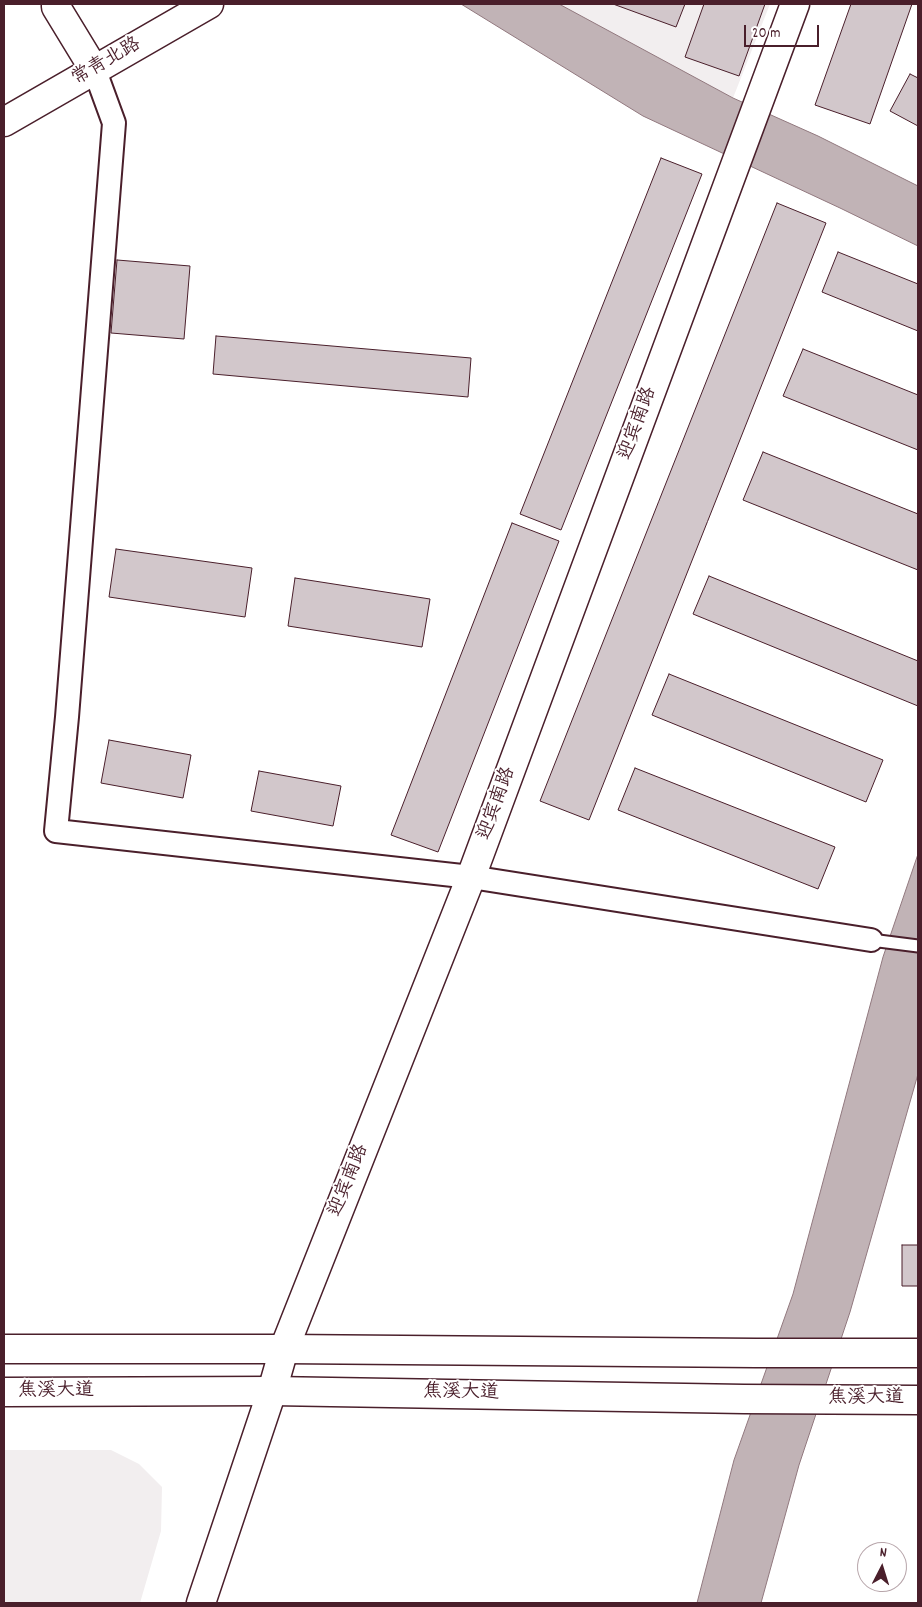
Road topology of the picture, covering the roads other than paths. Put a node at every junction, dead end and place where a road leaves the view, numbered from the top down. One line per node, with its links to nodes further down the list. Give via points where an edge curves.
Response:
1 (56, 4): 4 (main road)
2 (209, 4): 4 (main road, 常青北路)
3 (795, 4): 6 (main road, 迎宾南路)
4 (94, 71): 5 (main road, 常青北路); 6 (street, via 114,123 56,831)
5 (4, 122)
6 (471, 877): 7 (street); 10 (main road, 迎宾南路)
7 (871, 940): 8 (lane)
8 (918, 946)
9 (4, 1349): 10 (main road)
10 (284, 1349): 11 (main road); 12 (main road, 迎宾南路)
11 (918, 1353)
12 (272, 1391): 13 (main road, 焦溪大道); 14 (main road, 焦溪大道); 15 (main road, 迎宾南路)
13 (4, 1392)
14 (918, 1400)
15 (201, 1603)

